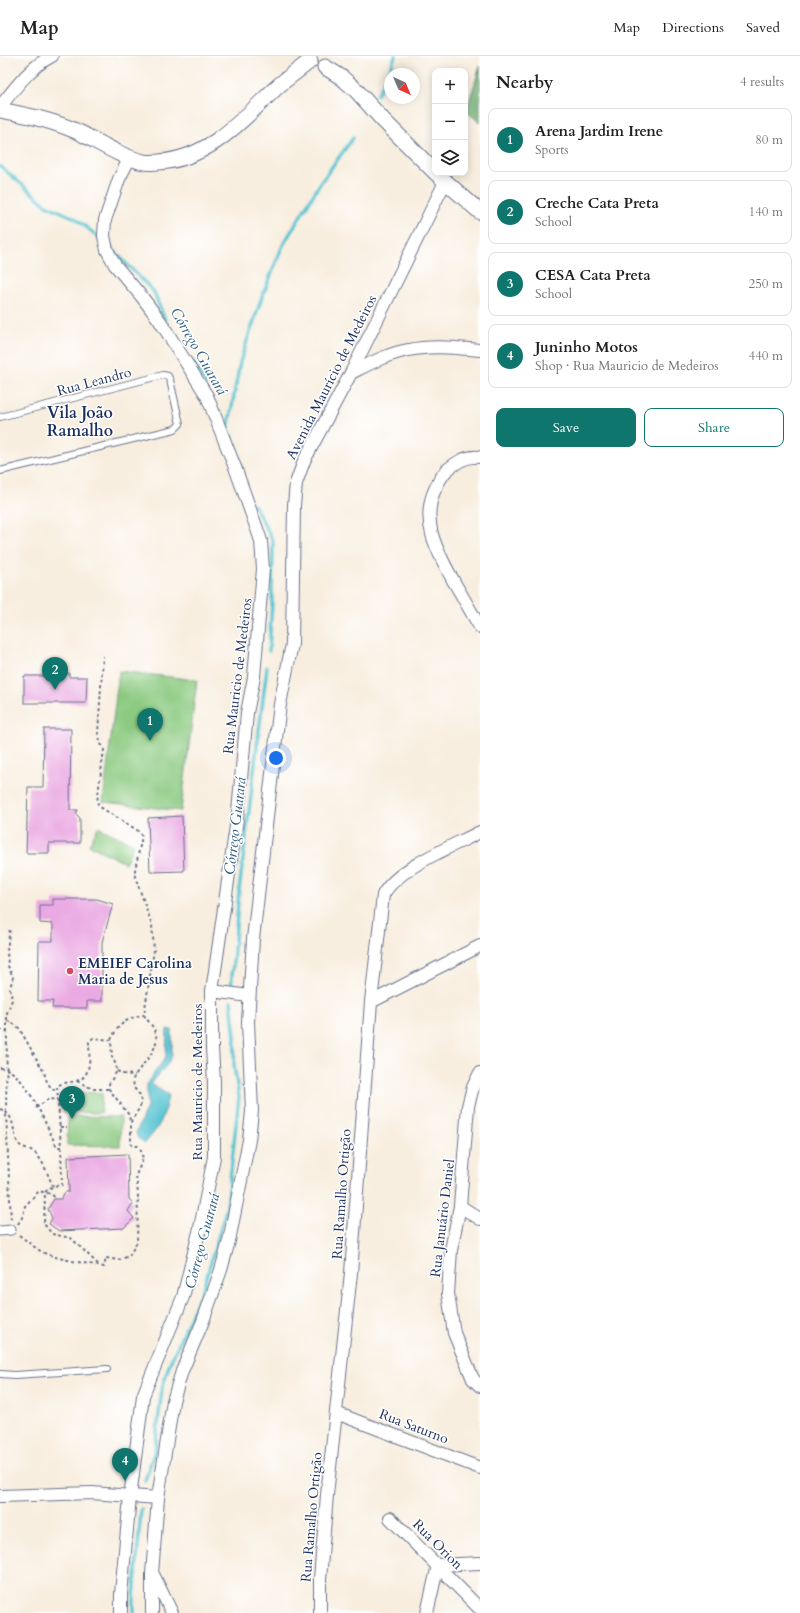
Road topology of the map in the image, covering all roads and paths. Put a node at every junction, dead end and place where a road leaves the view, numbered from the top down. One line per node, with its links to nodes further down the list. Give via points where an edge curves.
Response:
1 (52, 56): 3 (street, via 16,86)
2 (320, 62): 4 (street, via 297,72 278,86 222,138 198,152 173,161 145,162); 5 (street, via 355,89)
3 (0, 108): 4 (street, via 54,122)
4 (130, 157): 18 (street, Rua Mauricio de Medeiros, via 105,220 104,236 107,250 115,265 160,322 207,396 260,541 263,569 254,677 247,713 238,812)
5 (432, 170)
6 (438, 176): 7 (street); 9 (street, Avenida Maurício de Medeiros)
7 (480, 212)
8 (480, 350): 9 (street, via 433,347 408,350 379,359)
9 (351, 373): 19 (street, Avenida Maurício de Medeiros, via 304,461 296,483 292,644 280,704 253,939)
10 (0, 417): 12 (lane, Rua Leandro, via 163,375 168,376 170,380 180,424 175,429)
11 (480, 457): 13 (street, via 474,456 457,462 442,474 432,494 429,513 431,533 438,553)
12 (0, 471)
13 (480, 628)
14 (103, 656): 21 (path, via 98,733 104,749 97,802 100,807 137,830 142,836 135,876 152,925 154,950)
15 (480, 832): 20 (street, Rua Ramalho Ortigão, via 426,859 388,886 383,895)
16 (10, 927): 22 (path, via 7,951 12,977 12,1000 6,1013)
17 (480, 946): 20 (street)
18 (212, 991): 19 (street); 59 (street, Rua Mauricio de Medeiros, via 214,1157 183,1297 143,1396)
19 (249, 996): 60 (street, Avenida Maurício de Medeiros, via 252,1111 249,1140 225,1256 173,1401)
20 (371, 1002): 56 (street, Rua Ramalho Ortigão, via 351,1273)
21 (144, 1015): 25 (path, via 135,1016 123,1023); 30 (path, via 154,1030 155,1047)
22 (7, 1021): 24 (path); 34 (path, via 19,1028 47,1082 52,1089)
23 (0, 1029): 24 (path)
24 (7, 1032): 27 (path)
25 (111, 1040): 28 (path, via 112,1057); 31 (path, via 93,1038 89,1042 87,1073)
26 (0, 1068): 27 (path)
27 (6, 1069): 38 (path, via 25,1086); 40 (path)
28 (117, 1071): 30 (path); 32 (path, via 109,1084)
29 (480, 1073): 33 (street, Rua Januário Daniel)
30 (135, 1075): 41 (path, via 134,1088 140,1095 141,1102)
31 (77, 1081): 32 (path, via 93,1089); 34 (path, via 64,1082 57,1086)
32 (109, 1089): 41 (path, via 129,1115)
33 (476, 1089): 48 (street, Rua Januário Daniel, via 468,1106)
34 (58, 1091): 35 (path)
35 (58, 1099): 36 (path); 38 (path, via 47,1100)
36 (58, 1102): 37 (path); 42 (path)
37 (64, 1102)
38 (36, 1108): 44 (path, via 57,1147)
39 (0, 1109): 40 (path)
40 (6, 1112): 45 (path, via 12,1119 17,1142 40,1158); 50 (path)
41 (131, 1122): 52 (path, via 130,1144 138,1146 143,1159 136,1175 137,1242 129,1256 119,1260 106,1258 104,1267)
42 (60, 1127): 43 (path); 44 (path)
43 (67, 1127)
44 (61, 1147): 45 (path, via 62,1185)
45 (53, 1186): 46 (path)
46 (46, 1192): 47 (path); 50 (path, via 39,1192 31,1198 23,1216); 52 (path, via 44,1224 52,1234 71,1238)
47 (57, 1199)
48 (460, 1206): 49 (street); 55 (street, Rua Januário Daniel, via 451,1250 448,1294 454,1333 473,1380)
49 (480, 1219)
50 (11, 1230): 51 (street); 52 (path, via 41,1251 76,1262)
51 (0, 1231)
52 (100, 1266)
53 (107, 1369): 54 (lane)
54 (0, 1374)
55 (480, 1386)
56 (336, 1413): 57 (street, Rua Saturno); 69 (street, Rua Ramalho Ortigão, via 320,1572)
57 (480, 1468)
58 (0, 1496): 59 (street, via 92,1493)
59 (130, 1497): 60 (street); 66 (street, Rua Mauricio de Medeiros)
60 (158, 1498): 64 (street, Avenida Maurício de Medeiros)
61 (390, 1518): 63 (street, Rua Orion)
62 (480, 1563): 63 (street)
63 (438, 1565): 65 (street, Rua Orion); 70 (street)
64 (152, 1574): 67 (street, Avenida Maurício de Medeiros); 68 (street)
65 (480, 1609)
66 (121, 1613)
67 (152, 1613)
68 (172, 1613)
69 (320, 1613)
70 (427, 1613)

